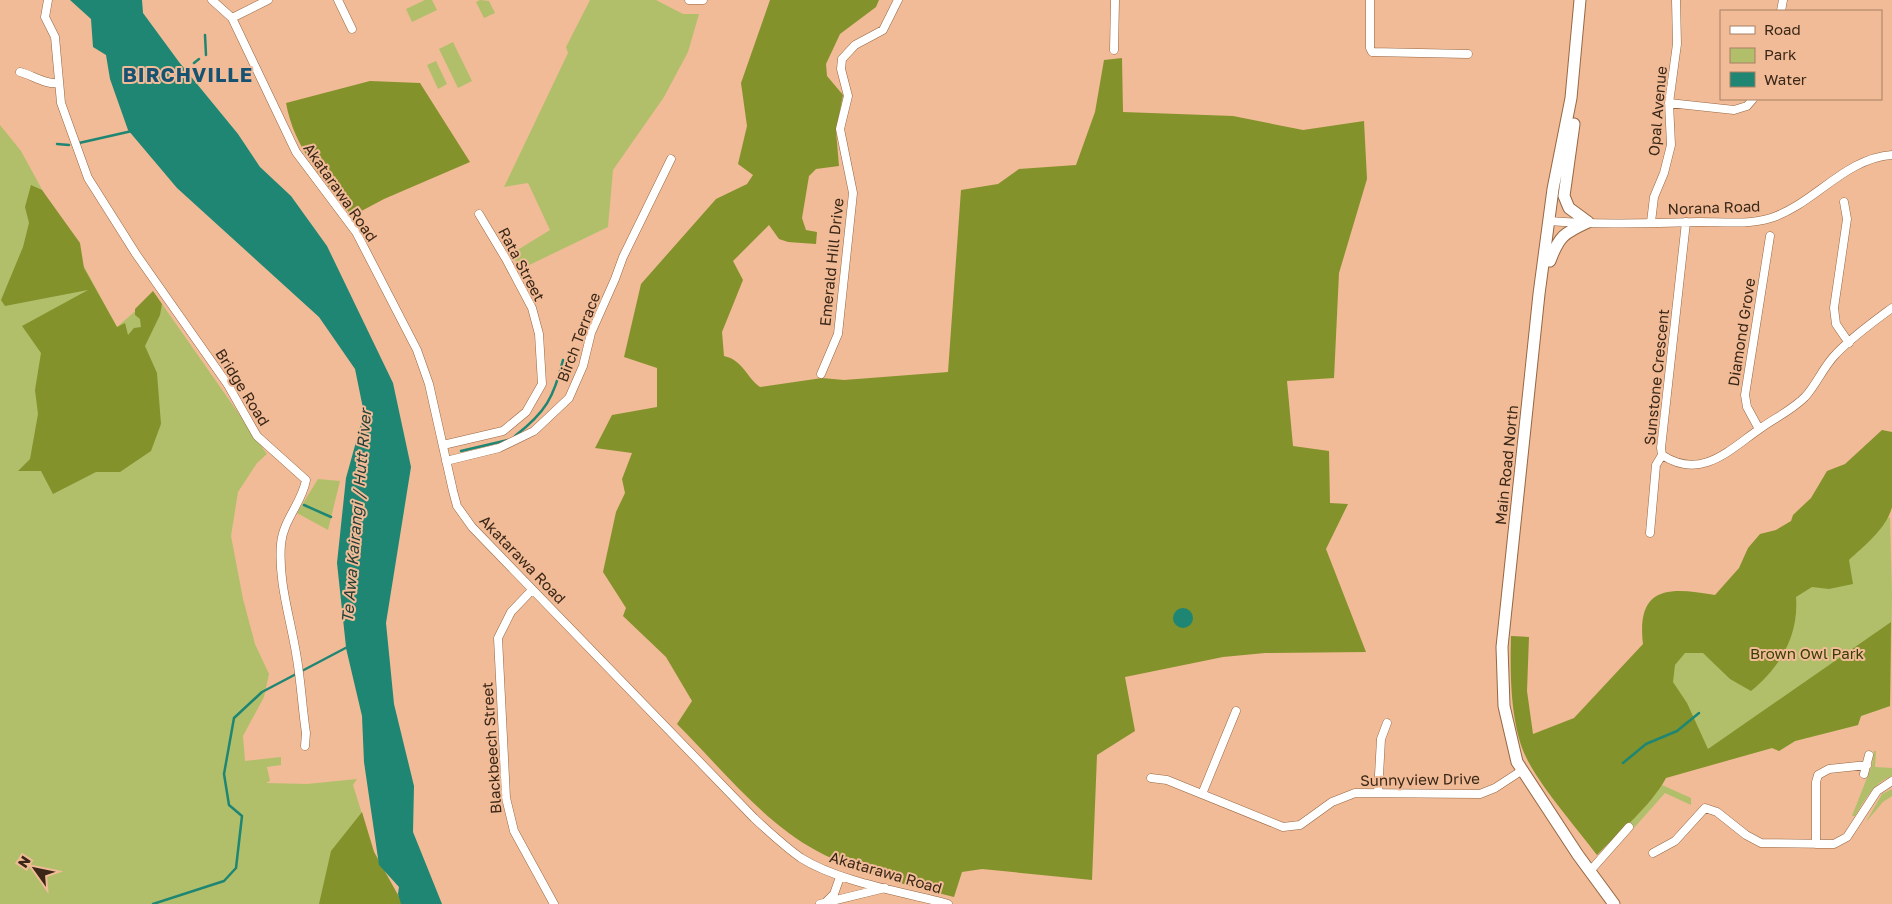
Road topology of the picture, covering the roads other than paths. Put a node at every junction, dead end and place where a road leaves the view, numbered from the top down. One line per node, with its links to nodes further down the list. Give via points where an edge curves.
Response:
1 (212, 0): 12 (street, Akatarawa Road)
2 (268, 0): 12 (street)
3 (338, 0): 13 (street)
4 (689, 0): 5 (street)
5 (703, 0)
6 (898, 0): 33 (street, Emerald Hill Drive, via 883,30 855,45 842,59 841,69 848,96 840,129 853,193 838,334)
7 (1115, 0): 14 (street)
8 (1370, 0): 15 (street, via 1372,52)
9 (1580, 0): 18 (highway, Main Road North)
10 (1676, 0): 20 (street, Opal Avenue, via 1677,44)
11 (47, 4): 17 (street, Bridge Road, via 46,17 55,37)
12 (232, 18): 35 (street, Akatarawa Road, via 296,152 356,232 412,339 426,372)
13 (352, 29)
14 (1114, 50)
15 (1468, 54)
16 (20, 72): 17 (street, via 50,85)
17 (58, 83): 42 (street, Bridge Road, via 61,103 76,147 88,178 107,210 228,385 257,436 306,480 281,542 282,587 299,675)
18 (1571, 98): 25 (highway, Main Road North, via 1552,189); 26 (highway, via 1575,116 1564,196 1568,208)
19 (1753, 100): 20 (street, via 1747,106 1734,110)
20 (1669, 103): 27 (street, Opal Avenue, via 1671,145 1654,196)
21 (1892, 156): 28 (street, Norana Road, via 1876,158 1850,170 1795,208 1769,218 1744,222)
22 (671, 159): 37 (street, Birch Terrace, via 623,257 591,332 583,366 569,398 534,431 499,448)
23 (1844, 202): 32 (street, via 1847,219 1834,308 1836,324)
24 (479, 214): 35 (street, Rata Street, via 532,308 539,334 542,384 526,412 503,431)
25 (1549, 221): 26 (street, Norana Road); 30 (highway, Main Road North)
26 (1588, 222): 27 (street, Norana Road); 30 (highway, via 1562,236)
27 (1651, 222): 28 (street, Norana Road)
28 (1686, 222): 36 (street, Sunstone Crescent)
29 (1770, 236): 34 (street, Diamond Grove, via 1745,395)
30 (1543, 277): 45 (highway, Main Road North, via 1502,647 1504,706 1511,743)
31 (1892, 308): 32 (street, Sunstone Crescent)
32 (1849, 343): 34 (street, Sunstone Crescent, via 1827,364 1804,398)
33 (821, 374)
34 (1759, 429): 36 (street, Sunstone Crescent, via 1730,452 1712,461 1698,464 1680,462)
35 (443, 445): 37 (street, Akatarawa Road)
36 (1662, 455): 38 (street, via 1656,465)
37 (446, 461): 39 (street, Akatarawa Road, via 453,491 464,516 483,541)
38 (1650, 533)
39 (532, 590): 55 (street, Akatarawa Road, via 771,834 802,858); 58 (street, Blackbeech Street, via 511,612 498,638 506,798 514,831)
40 (1236, 711): 50 (street)
41 (1386, 723): 49 (street, via 1380,739)
42 (305, 746)
43 (1869, 755): 44 (street)
44 (1866, 765): 46 (street); 52 (street, via 1829,769 1818,775)
45 (1522, 771): 49 (street, Sunnyview Drive, via 1480,794); 54 (highway, Main Road North)
46 (1864, 774)
47 (1152, 778): 50 (street, Sunnyview Drive, via 1167,780)
48 (1892, 781): 52 (street, via 1877,792 1844,840 1834,844)
49 (1378, 793): 50 (street, Sunnyview Drive, via 1342,797 1308,821 1283,827)
50 (1202, 794)
51 (1629, 826): 54 (street)
52 (1816, 844): 53 (street, via 1756,842 1717,812 1705,808 1675,841)
53 (1653, 853)
54 (1590, 871): 60 (highway, Main Road North)
55 (840, 877): 56 (street, Akatarawa Road); 57 (street, via 834,894)
56 (887, 888): 57 (street); 59 (street, Akatarawa Road)
57 (824, 903)
58 (554, 904)
59 (948, 904)
60 (1614, 904)

